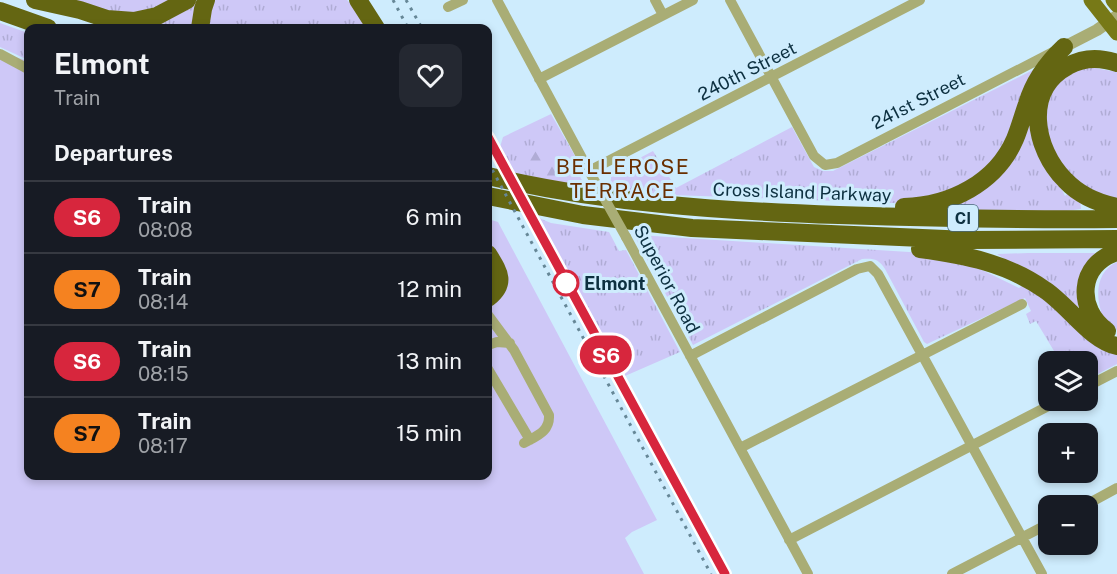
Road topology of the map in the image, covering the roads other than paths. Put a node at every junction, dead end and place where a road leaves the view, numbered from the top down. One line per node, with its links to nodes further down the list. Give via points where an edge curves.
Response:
1 (29, 0): 19 (highway)
2 (35, 0): 3 (highway, via 107,19 134,21 157,16)
3 (187, 0)
4 (206, 0): 20 (highway)
5 (358, 0): 21 (highway)
6 (463, 0): 15 (street)
7 (496, 0): 28 (street, Superior Road)
8 (655, 0): 17 (street)
9 (693, 0): 17 (street)
10 (730, 0): 27 (street)
11 (920, 0): 27 (street, 240th Street)
12 (1091, 0): 22 (main road)
13 (1113, 0): 14 (main road)
14 (1117, 5)
15 (448, 7)
16 (0, 11): 18 (highway)
17 (663, 15): 28 (street)
18 (37, 24)
19 (89, 24)
20 (200, 24)
21 (373, 24)
22 (1114, 24): 23 (street, 241st Street)
23 (1064, 46): 27 (street, 241st Street, via 837,163 825,165 814,156); 33 (highway, via 1035,83 1010,149 997,168 971,189 950,200 927,205)
24 (0, 54): 26 (street)
25 (1117, 63): 32 (highway, via 1085,59 1063,69 1042,95 1037,121 1047,156 1066,181 1089,198)
26 (24, 67)
27 (772, 77): 29 (street, 240th Street)
28 (540, 79): 29 (street, Superior Road)
29 (589, 171): 47 (street, Superior Road, bridge)
30 (492, 177): 33 (highway, Cross Island Parkway / CI, via 639,202)
31 (492, 197): 35 (highway, CI, via 657,225)
32 (1117, 207)
33 (810, 214): 34 (highway, Cross Island Parkway / CI)
34 (1117, 219)
35 (839, 235): 36 (highway, CI, via 968,240); 45 (highway, via 972,257 1009,269 1055,297 1099,339)
36 (1117, 239)
37 (1117, 252): 42 (highway, via 1100,260 1092,270 1086,296 1095,321)
38 (492, 262): 39 (highway, via 500,279)
39 (492, 294)
40 (1022, 304): 46 (street)
41 (492, 320): 43 (street)
42 (1117, 335)
43 (510, 343): 44 (street); 49 (street, via 549,415 546,429 527,441)
44 (492, 344)
45 (1117, 346)
46 (922, 354): 47 (street, via 870,266 856,269); 52 (street); 53 (street)
47 (690, 356): 53 (street, Superior Road)
48 (1117, 371): 50 (street)
49 (492, 376)
50 (1098, 381)
51 (1039, 411): 52 (street)
52 (972, 446): 57 (street); 58 (street)
53 (740, 448): 58 (street, Superior Road)
54 (1117, 489): 55 (street)
55 (1098, 499)
56 (1038, 529): 57 (street)
57 (1022, 538): 60 (street); 61 (street)
58 (789, 540): 59 (street, Superior Road)
59 (808, 574)
60 (952, 574)
61 (1042, 574)

